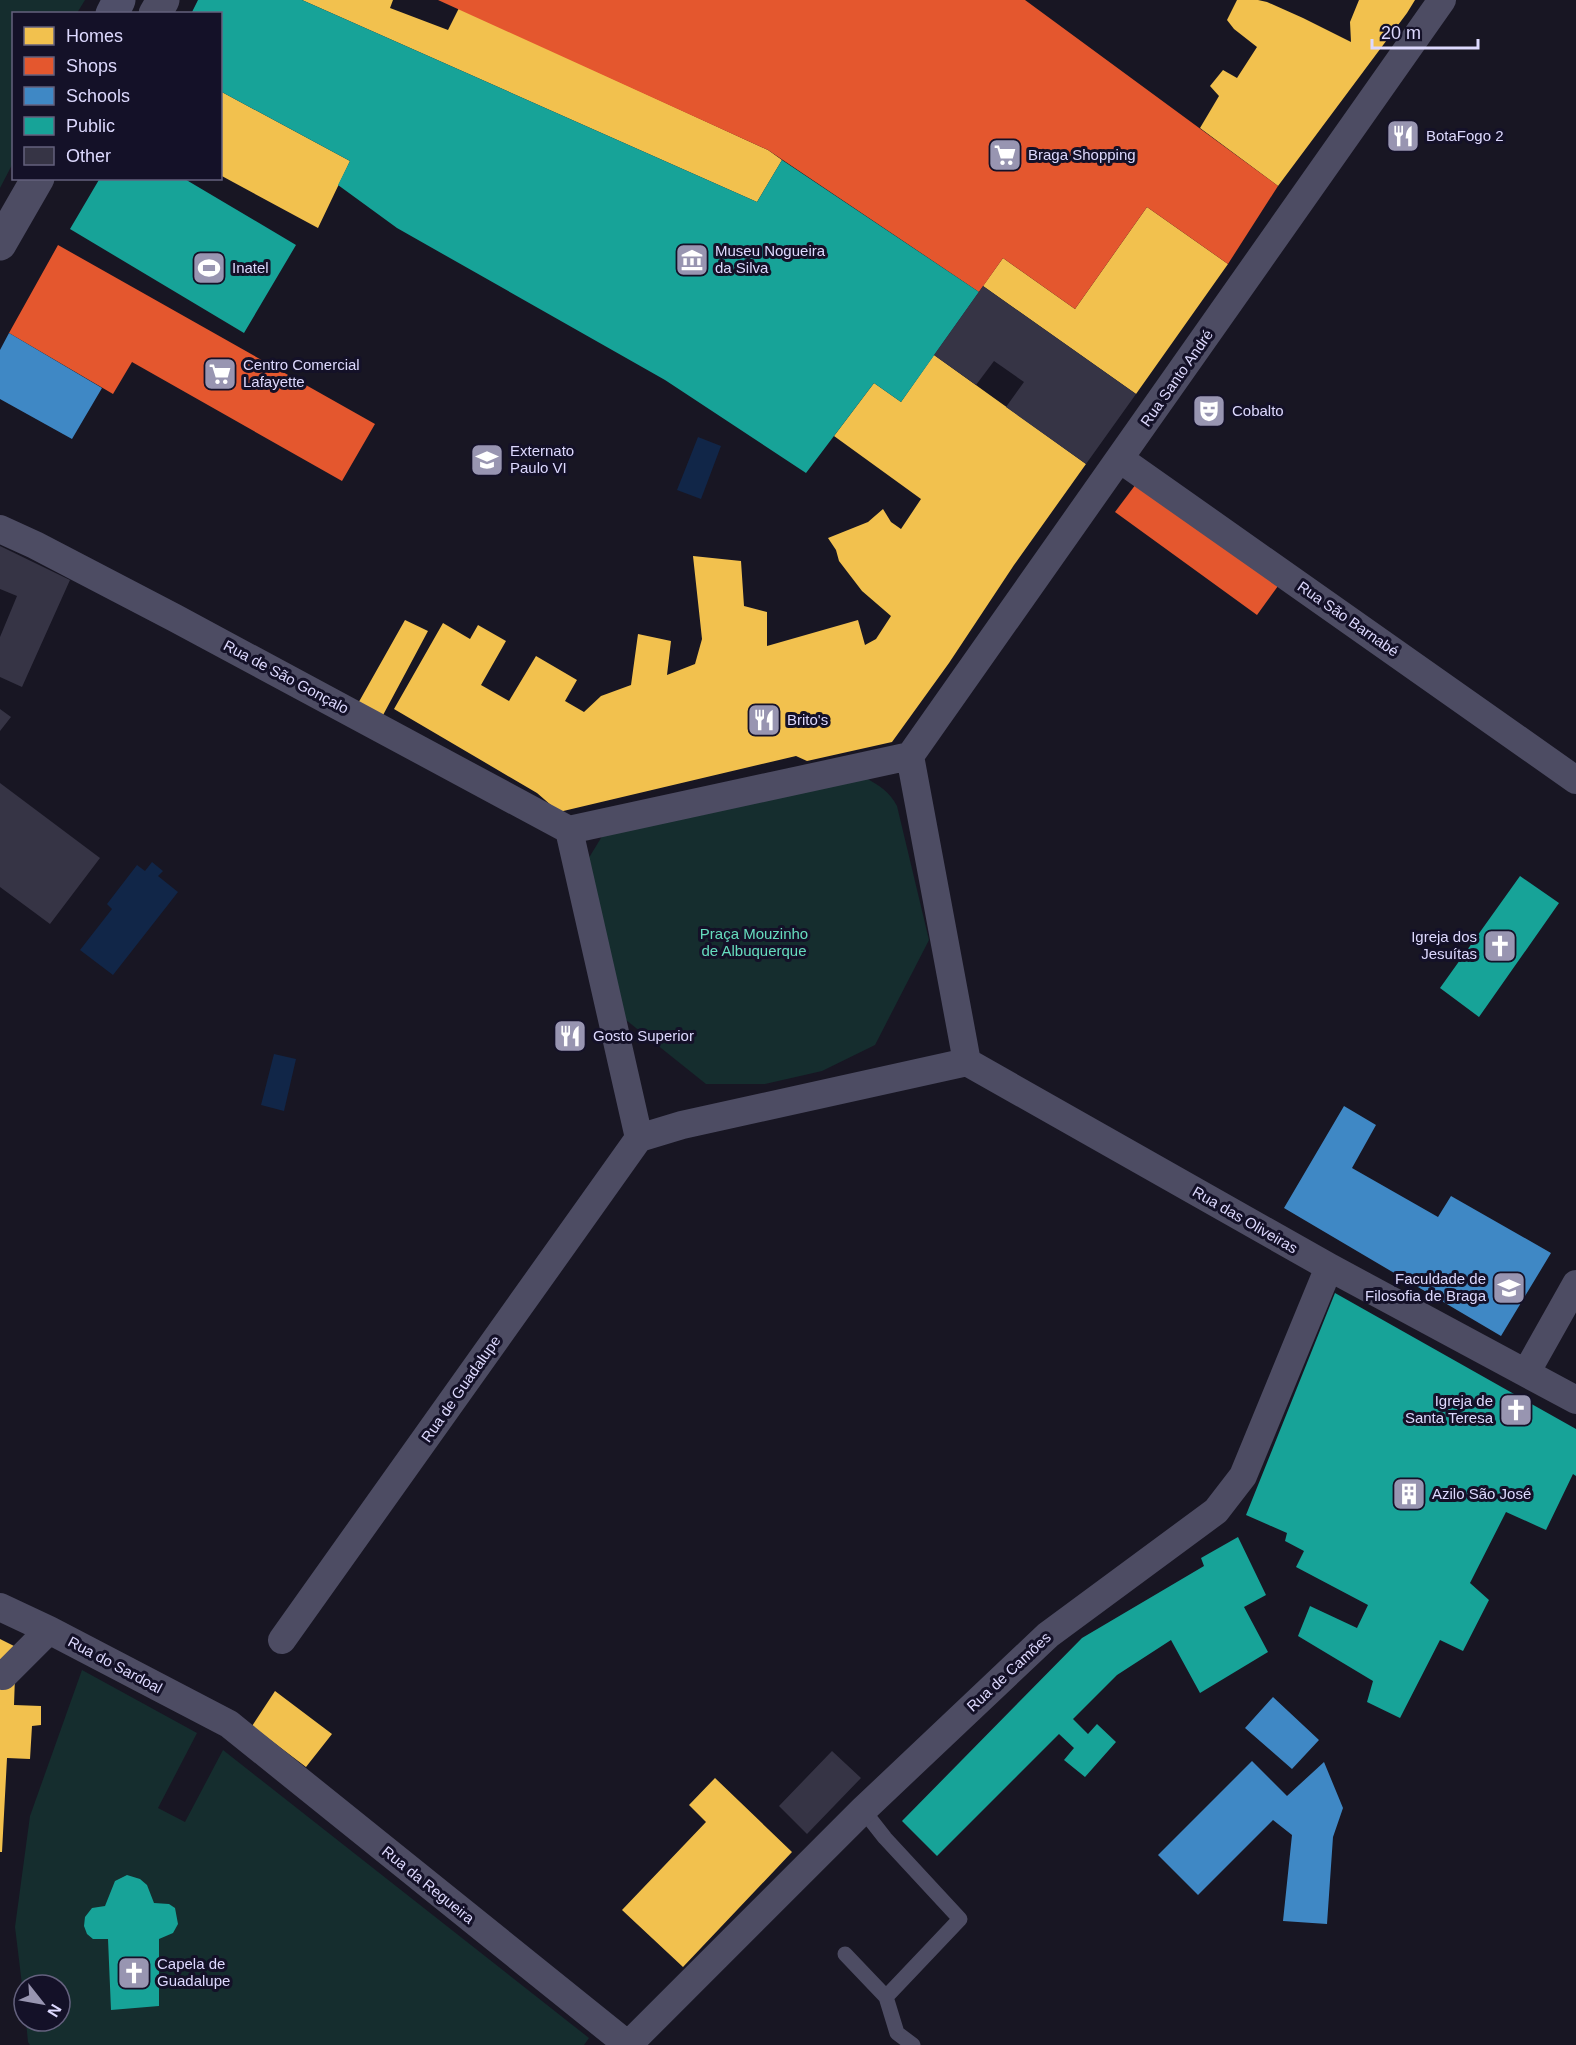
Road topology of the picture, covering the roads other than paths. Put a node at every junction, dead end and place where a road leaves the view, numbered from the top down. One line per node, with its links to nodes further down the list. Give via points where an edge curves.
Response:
1 (1442, 0): 4 (street, Rua Santo André)
2 (37, 180): 3 (street)
3 (0, 244)
4 (1120, 459): 6 (street, Rua Santo André); 7 (street, Rua São Barnabé)
5 (0, 529): 8 (street, Rua de São Gonçalo, via 175,618)
6 (910, 756): 8 (street); 9 (street)
7 (1576, 780)
8 (569, 830): 10 (street)
9 (967, 1062): 10 (street); 11 (street, Rua das Oliveiras)
10 (639, 1138): 17 (street, Rua de Guadalupe)
11 (1329, 1267): 13 (street, Rua das Oliveiras); 20 (street, Rua de Camões, via 1243,1476 1216,1511 1048,1635)
12 (1576, 1284): 13 (street)
13 (1526, 1373): 14 (street, Rua das Oliveiras)
14 (1576, 1400)
15 (0, 1607): 16 (street, Rua do Sardoal)
16 (49, 1630): 18 (street); 19 (street, Rua do Sardoal)
17 (282, 1640)
18 (3, 1676)
19 (229, 1725): 23 (street, Rua da Regueira)
20 (863, 1810): 22 (lane, via 960,1920); 23 (street, Rua de Camões)
21 (845, 1954): 22 (lane)
22 (886, 1997): 24 (lane, via 897,2033)
23 (628, 2045)
24 (913, 2045)

